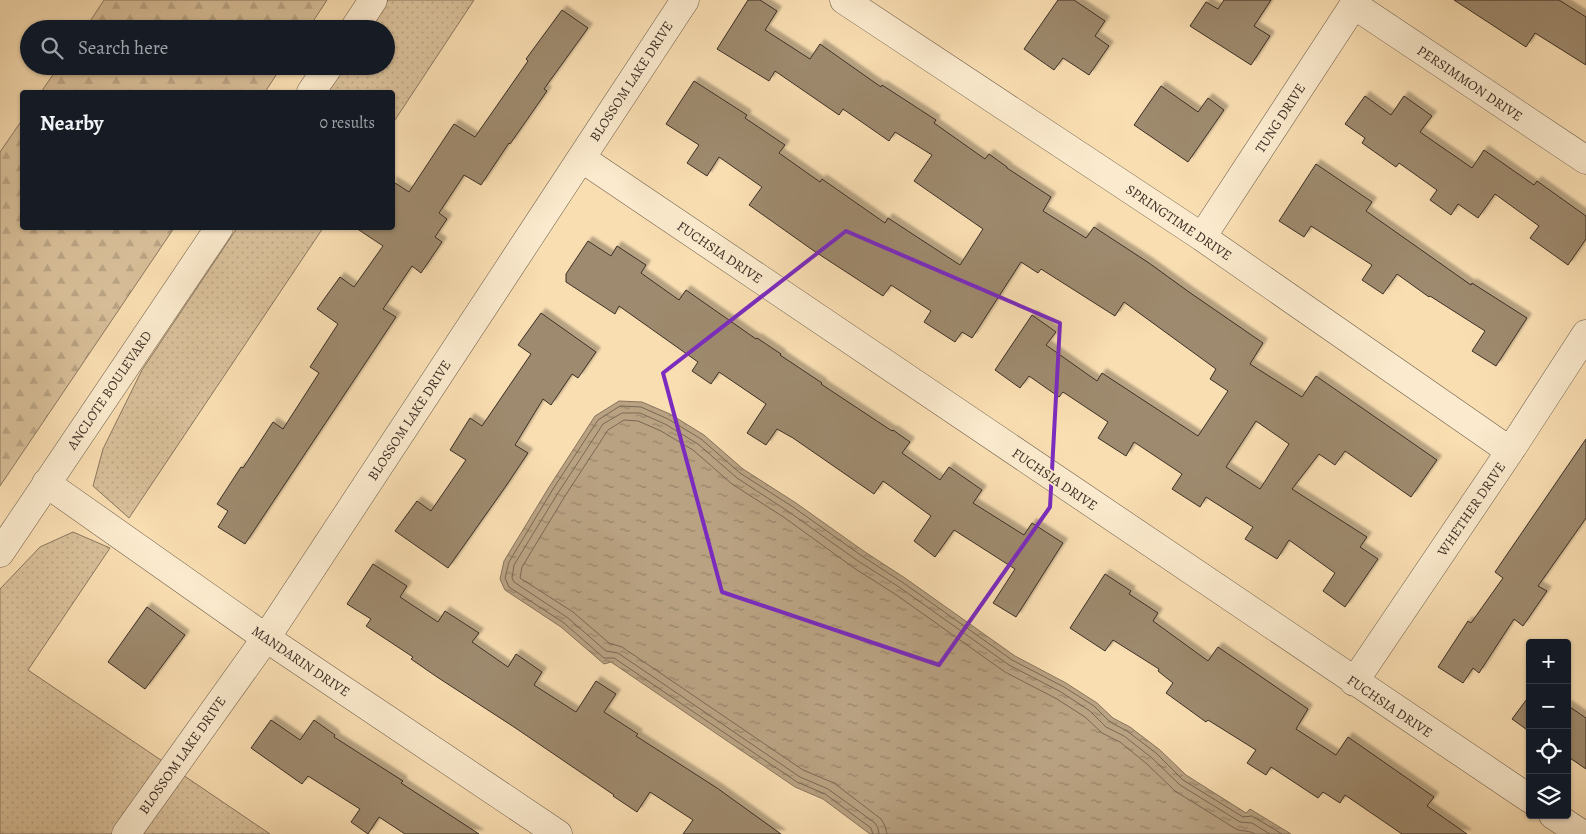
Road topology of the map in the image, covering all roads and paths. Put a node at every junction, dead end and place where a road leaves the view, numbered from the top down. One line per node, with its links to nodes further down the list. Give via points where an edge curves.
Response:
1 (373, 0): 5 (street)
2 (684, 0): 8 (street, BLOSSOM LAKE DRIVE)
3 (844, 0): 11 (street, SPRINGTIME DRIVE)
4 (1356, 3): 9 (street, PERSIMMON DRIVE); 11 (street, TUNG DRIVE)
5 (360, 20)
6 (322, 75): 7 (street)
7 (312, 90)
8 (581, 158): 16 (street, BLOSSOM LAKE DRIVE); 17 (street, FUCHSIA DRIVE)
9 (1586, 160)
10 (218, 230): 14 (street, ANCLOTE BOULEVARD)
11 (1202, 237): 13 (street, SPRINGTIME DRIVE)
12 (1586, 334): 13 (street, WHETHER DRIVE)
13 (1510, 451): 17 (street, WHETHER DRIVE)
14 (46, 483): 15 (street, ANCLOTE BOULEVARD); 16 (street, MANDARIN DRIVE)
15 (0, 553)
16 (266, 638): 20 (street, BLOSSOM LAKE DRIVE); 21 (street, MANDARIN DRIVE)
17 (1354, 682): 18 (street, FUCHSIA DRIVE)
18 (1526, 796)
19 (1560, 819): 22 (street)
20 (126, 834)
21 (558, 834)
22 (1582, 834)

